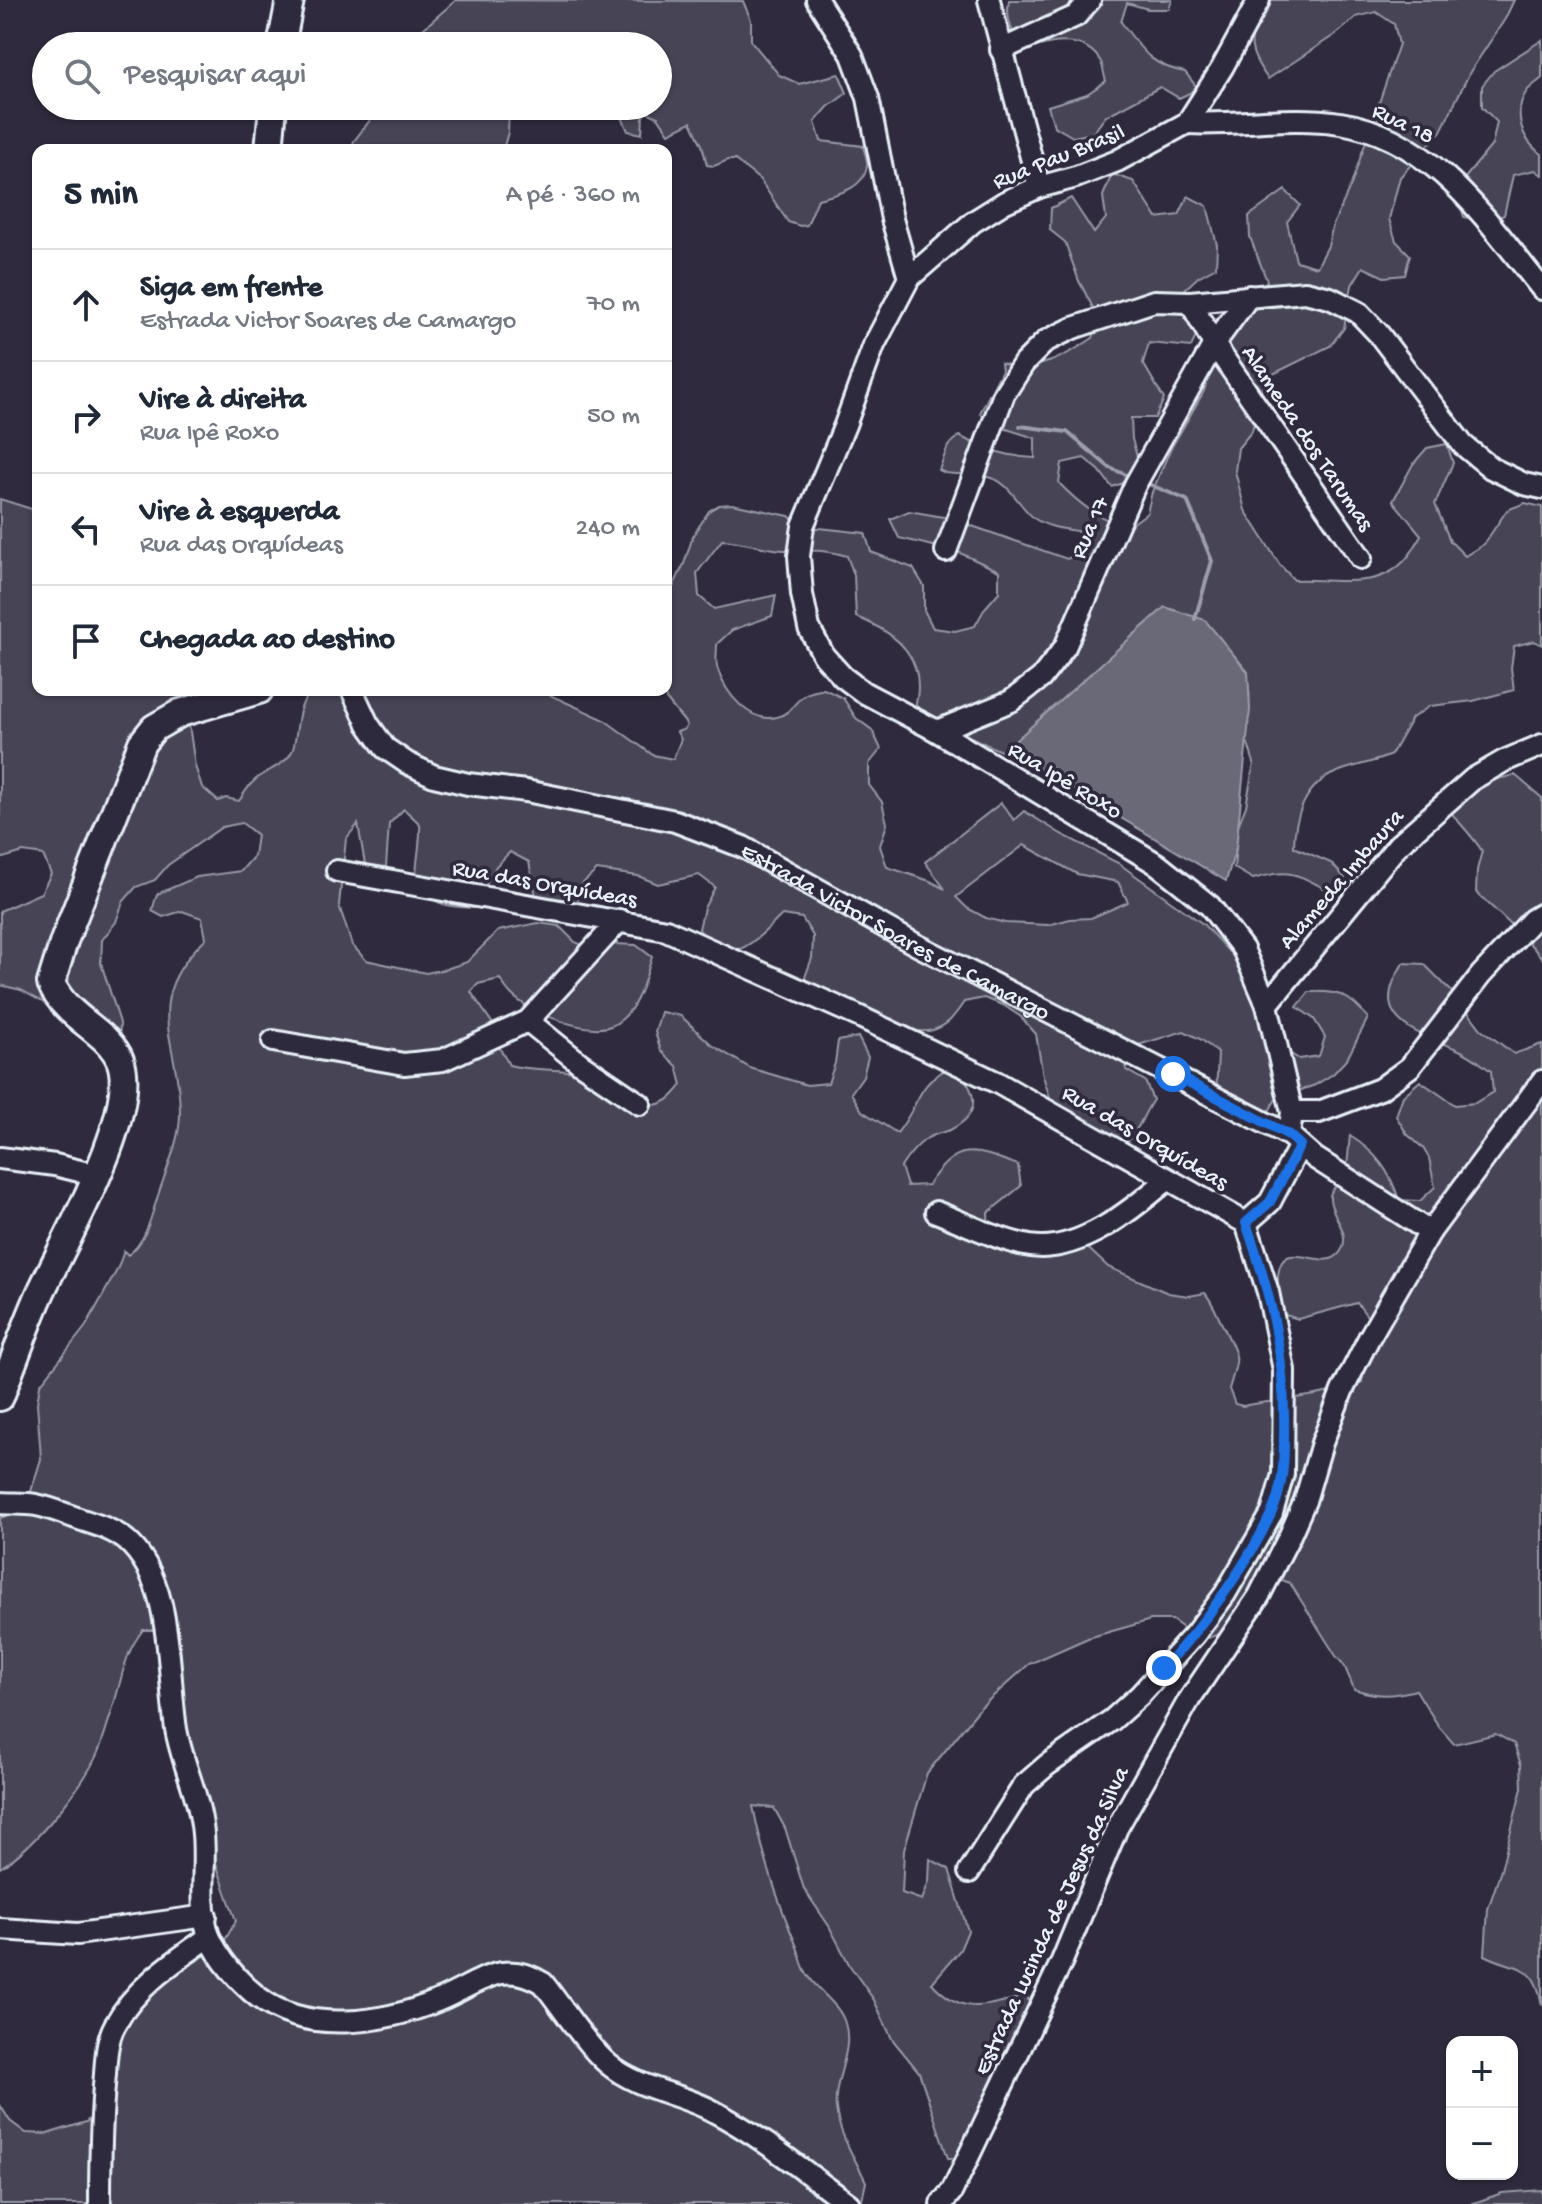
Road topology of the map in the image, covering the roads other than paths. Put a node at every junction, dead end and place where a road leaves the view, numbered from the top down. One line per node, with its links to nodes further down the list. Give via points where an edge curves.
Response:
1 (290, 0): 6 (main road)
2 (817, 0): 12 (street, via 852,55 868,98)
3 (989, 0): 7 (street)
4 (1090, 0): 7 (street, via 1076,16)
5 (1259, 0): 9 (street, Rua Pau Brasil)
6 (284, 32)
7 (1001, 50): 11 (street)
8 (272, 120): 10 (main road)
9 (1187, 123): 11 (street, Rua Pau Brasil, via 1117,161); 13 (street, Rua 18, via 1312,121 1376,132 1445,174)
10 (270, 144)
11 (1039, 187): 12 (street, Rua Pau Brasil, via 973,222)
12 (909, 278): 20 (street, Rua Pau Brasil, via 874,345 803,526 799,573)
13 (1542, 289)
14 (1249, 296): 15 (street); 16 (street, Rua 17); 17 (street, via 1305,292 1358,312 1463,445 1491,468)
15 (1190, 302): 16 (street, Alameda dos Tarumas); 18 (street, via 1154,301 1086,323 1046,341 1024,363 1004,394)
16 (1214, 344): 19 (street, Alameda dos Tarumas); 23 (street, Rua 17, via 1135,485 1065,647 1041,678 1011,701)
17 (1542, 488)
18 (946, 551)
19 (1361, 558)
20 (809, 628): 23 (street, Rua Ipê Roxo, via 843,677)
21 (238, 696): 36 (main road, via 180,713 154,728 142,743 56,965 51,983 56,994 115,1050 123,1068 123,1102)
22 (355, 696): 34 (street, Estrada Victor Soares de Camargo, via 385,748 434,776 675,821 743,847 915,944)
23 (937, 731): 28 (street, Rua Ipê Roxo, via 1157,864 1210,906 1243,949)
24 (1542, 745): 28 (street, Alameda Imbaura, via 1473,779 1417,827)
25 (337, 871): 27 (street, Rua das Orquídeas)
26 (1542, 914): 33 (street, via 1481,975 1410,1067 1380,1089 1331,1108)
27 (620, 920): 29 (street); 37 (street, Rua das Orquídeas, via 666,930 858,1016 998,1083)
28 (1267, 1005): 33 (street, Rua Ipê Roxo)
29 (528, 1021): 30 (street, via 427,1064); 32 (street)
30 (273, 1041)
31 (1542, 1081): 40 (street, Estrada Lucinda de Jesus da Silva)
32 (640, 1104)
33 (1292, 1112): 34 (street, Rua Ipê Roxo)
34 (1294, 1140): 39 (street, via 1270,1202); 40 (street, Estrada Victor Soares de Camargo)
35 (0, 1158): 36 (street)
36 (96, 1175): 41 (main road)
37 (1167, 1180): 38 (street, via 1131,1211 1087,1236 1049,1247 1026,1246); 39 (street, Rua das Orquídeas)
38 (936, 1212)
39 (1246, 1223): 43 (street, via 1268,1292 1284,1370 1283,1474 1272,1513 1195,1634 1121,1712 1024,1785)
40 (1430, 1232): 49 (street, Estrada Lucinda de Jesus da Silva, via 1342,1391 1305,1501 1259,1596 1189,1700 1117,1828 1062,1961 952,2191)
41 (0, 1397)
42 (0, 1503): 44 (street, via 36,1505 104,1527 148,1565 161,1603 177,1731 201,1820)
43 (969, 1872)
44 (206, 1916): 45 (street, via 78,1934); 46 (street)
45 (0, 1929)
46 (209, 1937): 47 (street, via 168,1966 113,2027 100,2125); 48 (street, via 234,1975 260,1999 320,2022 405,2011 498,1972 531,1975 620,2073 713,2110)
47 (100, 2204)
48 (849, 2204)
49 (941, 2204)

